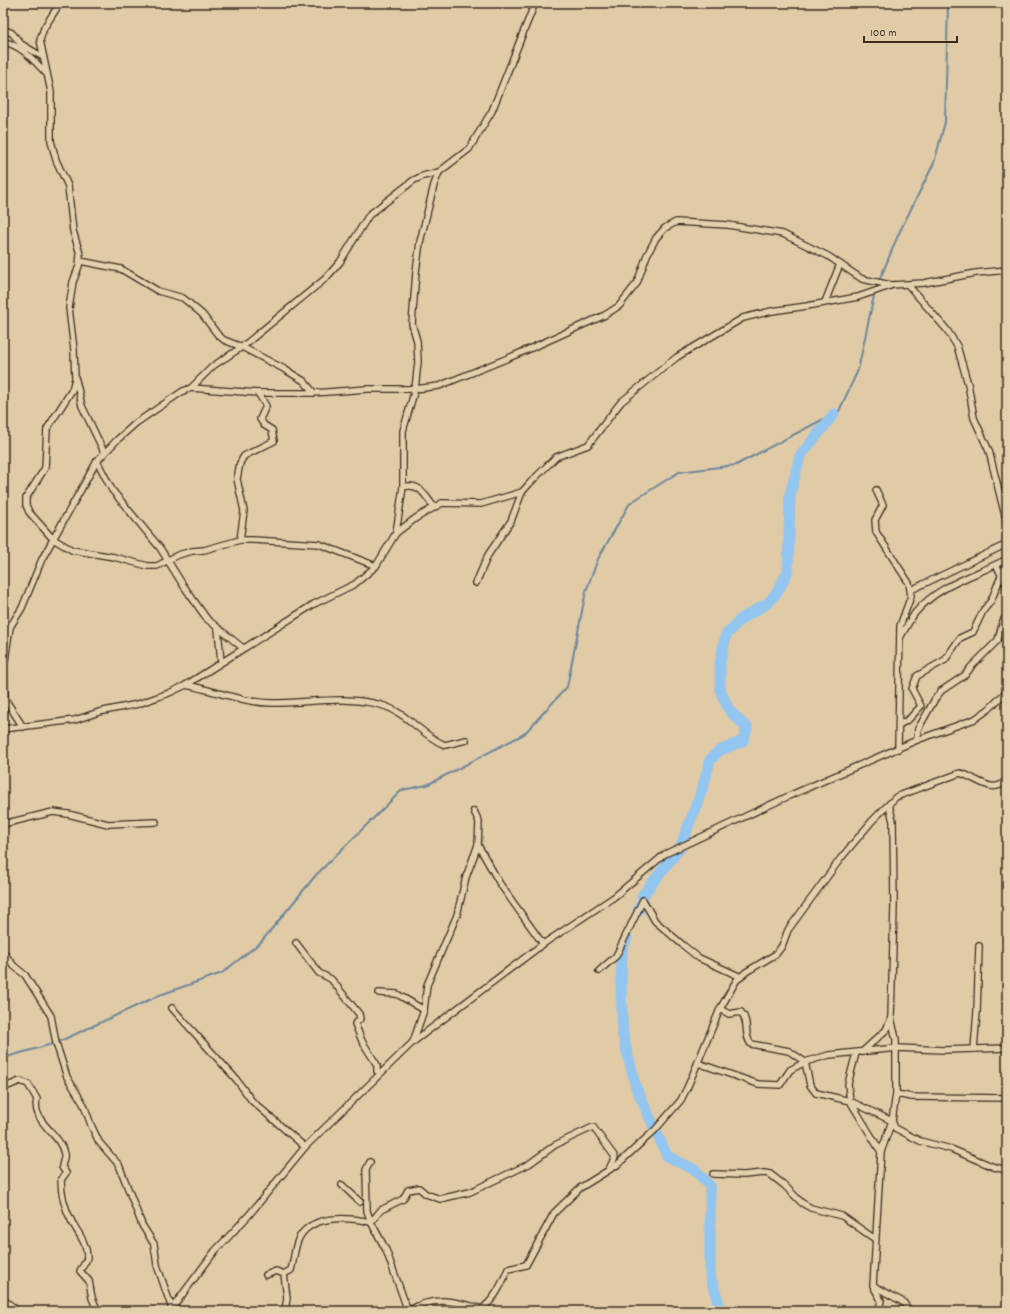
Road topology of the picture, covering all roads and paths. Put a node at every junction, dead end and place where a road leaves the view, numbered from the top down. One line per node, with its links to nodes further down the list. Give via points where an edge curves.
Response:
1 (60, 3): 5 (street, via 44,28 40,40)
2 (535, 3): 7 (street, via 489,117 469,149)
3 (3, 29): 5 (street)
4 (3, 42): 6 (street, via 22,50)
5 (42, 57): 6 (street)
6 (48, 75): 8 (street, via 52,109 51,142 68,186 72,231)
7 (439, 172): 14 (street, via 414,180 369,215 340,262 326,278); 17 (street, via 426,215 416,272 412,324 418,349)
8 (80, 261): 14 (street, via 121,269 153,289 183,298 202,314 218,334); 15 (street, via 71,288 69,308)
9 (840, 264): 11 (street, via 862,279); 13 (street); 17 (street, via 783,234 728,225 676,222 660,233 647,255 638,283 630,295 605,315 439,386)
10 (1007, 270): 12 (street, via 976,272)
11 (891, 285): 12 (street); 13 (street, via 858,297)
12 (908, 285): 26 (street, via 947,330 957,346 974,418 989,451)
13 (825, 302): 24 (street, via 772,310 743,318 683,354 621,402 588,444 556,457)
14 (242, 347): 16 (street, via 213,366); 19 (street, via 304,381)
15 (75, 379): 20 (street, via 82,406); 28 (street, via 72,390 47,429 45,468 26,498 29,512)
16 (191, 388): 18 (street); 20 (street, via 170,399 136,424)
17 (415, 389): 19 (street); 22 (street, via 403,432)
18 (258, 393): 19 (street); 29 (street, via 266,406 260,419 264,426 272,430 274,441 244,456 240,463 237,479 244,511)
19 (314, 393)
20 (104, 452): 21 (street)
21 (97, 461): 28 (street); 32 (street, via 112,490 156,542)
22 (403, 487): 25 (street, via 416,487); 27 (street)
23 (876, 490): 38 (street, via 883,505 875,520 876,532 905,577)
24 (522, 492): 25 (street, via 481,504 450,502); 36 (street, via 511,521 488,555)
25 (434, 507): 27 (street)
26 (1007, 524)
27 (396, 533): 34 (street)
28 (53, 539): 32 (street, via 80,553 114,557 148,566 157,566); 40 (street, via 34,576 22,608)
29 (240, 540): 32 (street, via 192,551); 34 (street, via 319,544)
30 (1007, 544): 38 (street)
31 (1007, 560): 33 (street); 35 (street)
32 (167, 561): 41 (street, via 207,619)
33 (996, 565): 35 (street); 43 (street, via 953,583 929,599 915,614)
34 (376, 566): 44 (street, via 356,584 314,604)
35 (1001, 574): 37 (street); 49 (street, via 991,601 973,632 960,638 945,660 917,676 912,689 921,706 909,719)
36 (476, 583)
37 (1007, 585)
38 (910, 590): 43 (street, via 910,602 900,626)
39 (1007, 616): 53 (street, via 998,640 965,675 941,691 935,699 918,729)
40 (10, 627): 42 (street); 48 (street, via 4,667)
41 (218, 629): 44 (street); 45 (street)
42 (3, 634)
43 (900, 637): 49 (street)
44 (243, 648): 45 (street)
45 (221, 662): 46 (street)
46 (186, 685): 50 (street, via 138,704 75,720); 52 (street, via 260,702 334,699 363,701 383,705 402,715 445,745)
47 (1007, 691): 53 (street, via 975,719)
48 (4, 698): 50 (street)
49 (898, 725): 54 (street)
50 (23, 727): 51 (street)
51 (3, 729)
52 (466, 740)
53 (917, 740): 54 (street)
54 (898, 749): 62 (street, via 665,854 614,897)
55 (1007, 779): 56 (street, via 1004,784 990,787 960,773 896,797)
56 (888, 805): 66 (street, via 841,858 788,930 776,954); 71 (street, via 893,821)
57 (474, 811): 60 (street, via 479,822)
58 (156, 822): 59 (street, via 108,824 53,812)
59 (3, 824)
60 (478, 845): 62 (street, via 500,884); 70 (street, via 456,915 427,985)
61 (296, 943): 79 (street, via 319,974 331,979 359,1014 360,1019 355,1024 362,1041 378,1065)
62 (542, 944): 72 (street)
63 (979, 946): 75 (street)
64 (3, 952): 99 (street, via 25,975 51,1016 67,1077 84,1105 99,1142 119,1165 142,1224 154,1244 157,1265)
65 (599, 971): 66 (street, via 616,956 643,900 655,921 699,958)
66 (741, 977): 69 (street)
67 (379, 993): 70 (street, via 397,994)
68 (172, 1008): 85 (street, via 236,1079 252,1101)
69 (720, 1009): 77 (street, via 729,1014 741,1012 745,1016 747,1040 751,1044 789,1051); 78 (street)
70 (424, 1010): 72 (street)
71 (891, 1018): 73 (street); 76 (street, via 886,1030)
72 (413, 1042): 85 (street)
73 (897, 1048): 75 (street); 76 (street); 81 (street)
74 (1007, 1048): 75 (street)
75 (974, 1049)
76 (858, 1052): 77 (street, via 829,1055); 83 (street, via 848,1084)
77 (805, 1062): 78 (street, via 790,1070 780,1085 758,1084); 83 (street, via 812,1090 822,1096)
78 (698, 1063): 89 (street, via 688,1086 671,1112 655,1130)
79 (377, 1071)
80 (3, 1088): 102 (street, via 20,1081 28,1084 37,1099 35,1108 38,1116 62,1148 65,1156 62,1167 66,1174 61,1180 61,1190 72,1223 81,1235 87,1257 80,1271 89,1281 92,1298)
81 (896, 1094): 82 (street, via 912,1097); 84 (street)
82 (1007, 1098)
83 (850, 1101): 84 (street); 86 (street)
84 (892, 1121): 86 (street); 88 (street, via 895,1128 920,1141 951,1149)
85 (305, 1147): 99 (street, via 249,1215 215,1251)
86 (881, 1152): 94 (street)
87 (370, 1162): 93 (street, via 366,1170)
88 (1007, 1170)
89 (606, 1173): 93 (street, via 615,1157 593,1127 555,1145 529,1164 470,1192 440,1199 426,1194 419,1188 408,1190 403,1199 381,1210); 100 (street, via 580,1188 554,1213 526,1264 508,1269 500,1289)
90 (713, 1174): 94 (street, via 770,1174 802,1203 842,1216)
91 (342, 1185): 92 (street)
92 (360, 1202)
93 (370, 1222): 95 (street, via 348,1218 319,1222 308,1228 298,1241 291,1270); 104 (street, via 386,1250)
94 (875, 1239): 97 (street)
95 (284, 1274): 96 (street, via 276,1271); 103 (street, via 287,1298)
96 (266, 1275)
97 (873, 1286): 105 (street, via 881,1300); 106 (street, via 903,1302)
98 (3, 1299): 101 (street)
99 (171, 1310)
100 (481, 1310): 104 (street, via 464,1304 433,1300 418,1304)
101 (18, 1311)
102 (98, 1311)
103 (285, 1311)
104 (408, 1311)
105 (879, 1311)
106 (910, 1311)

